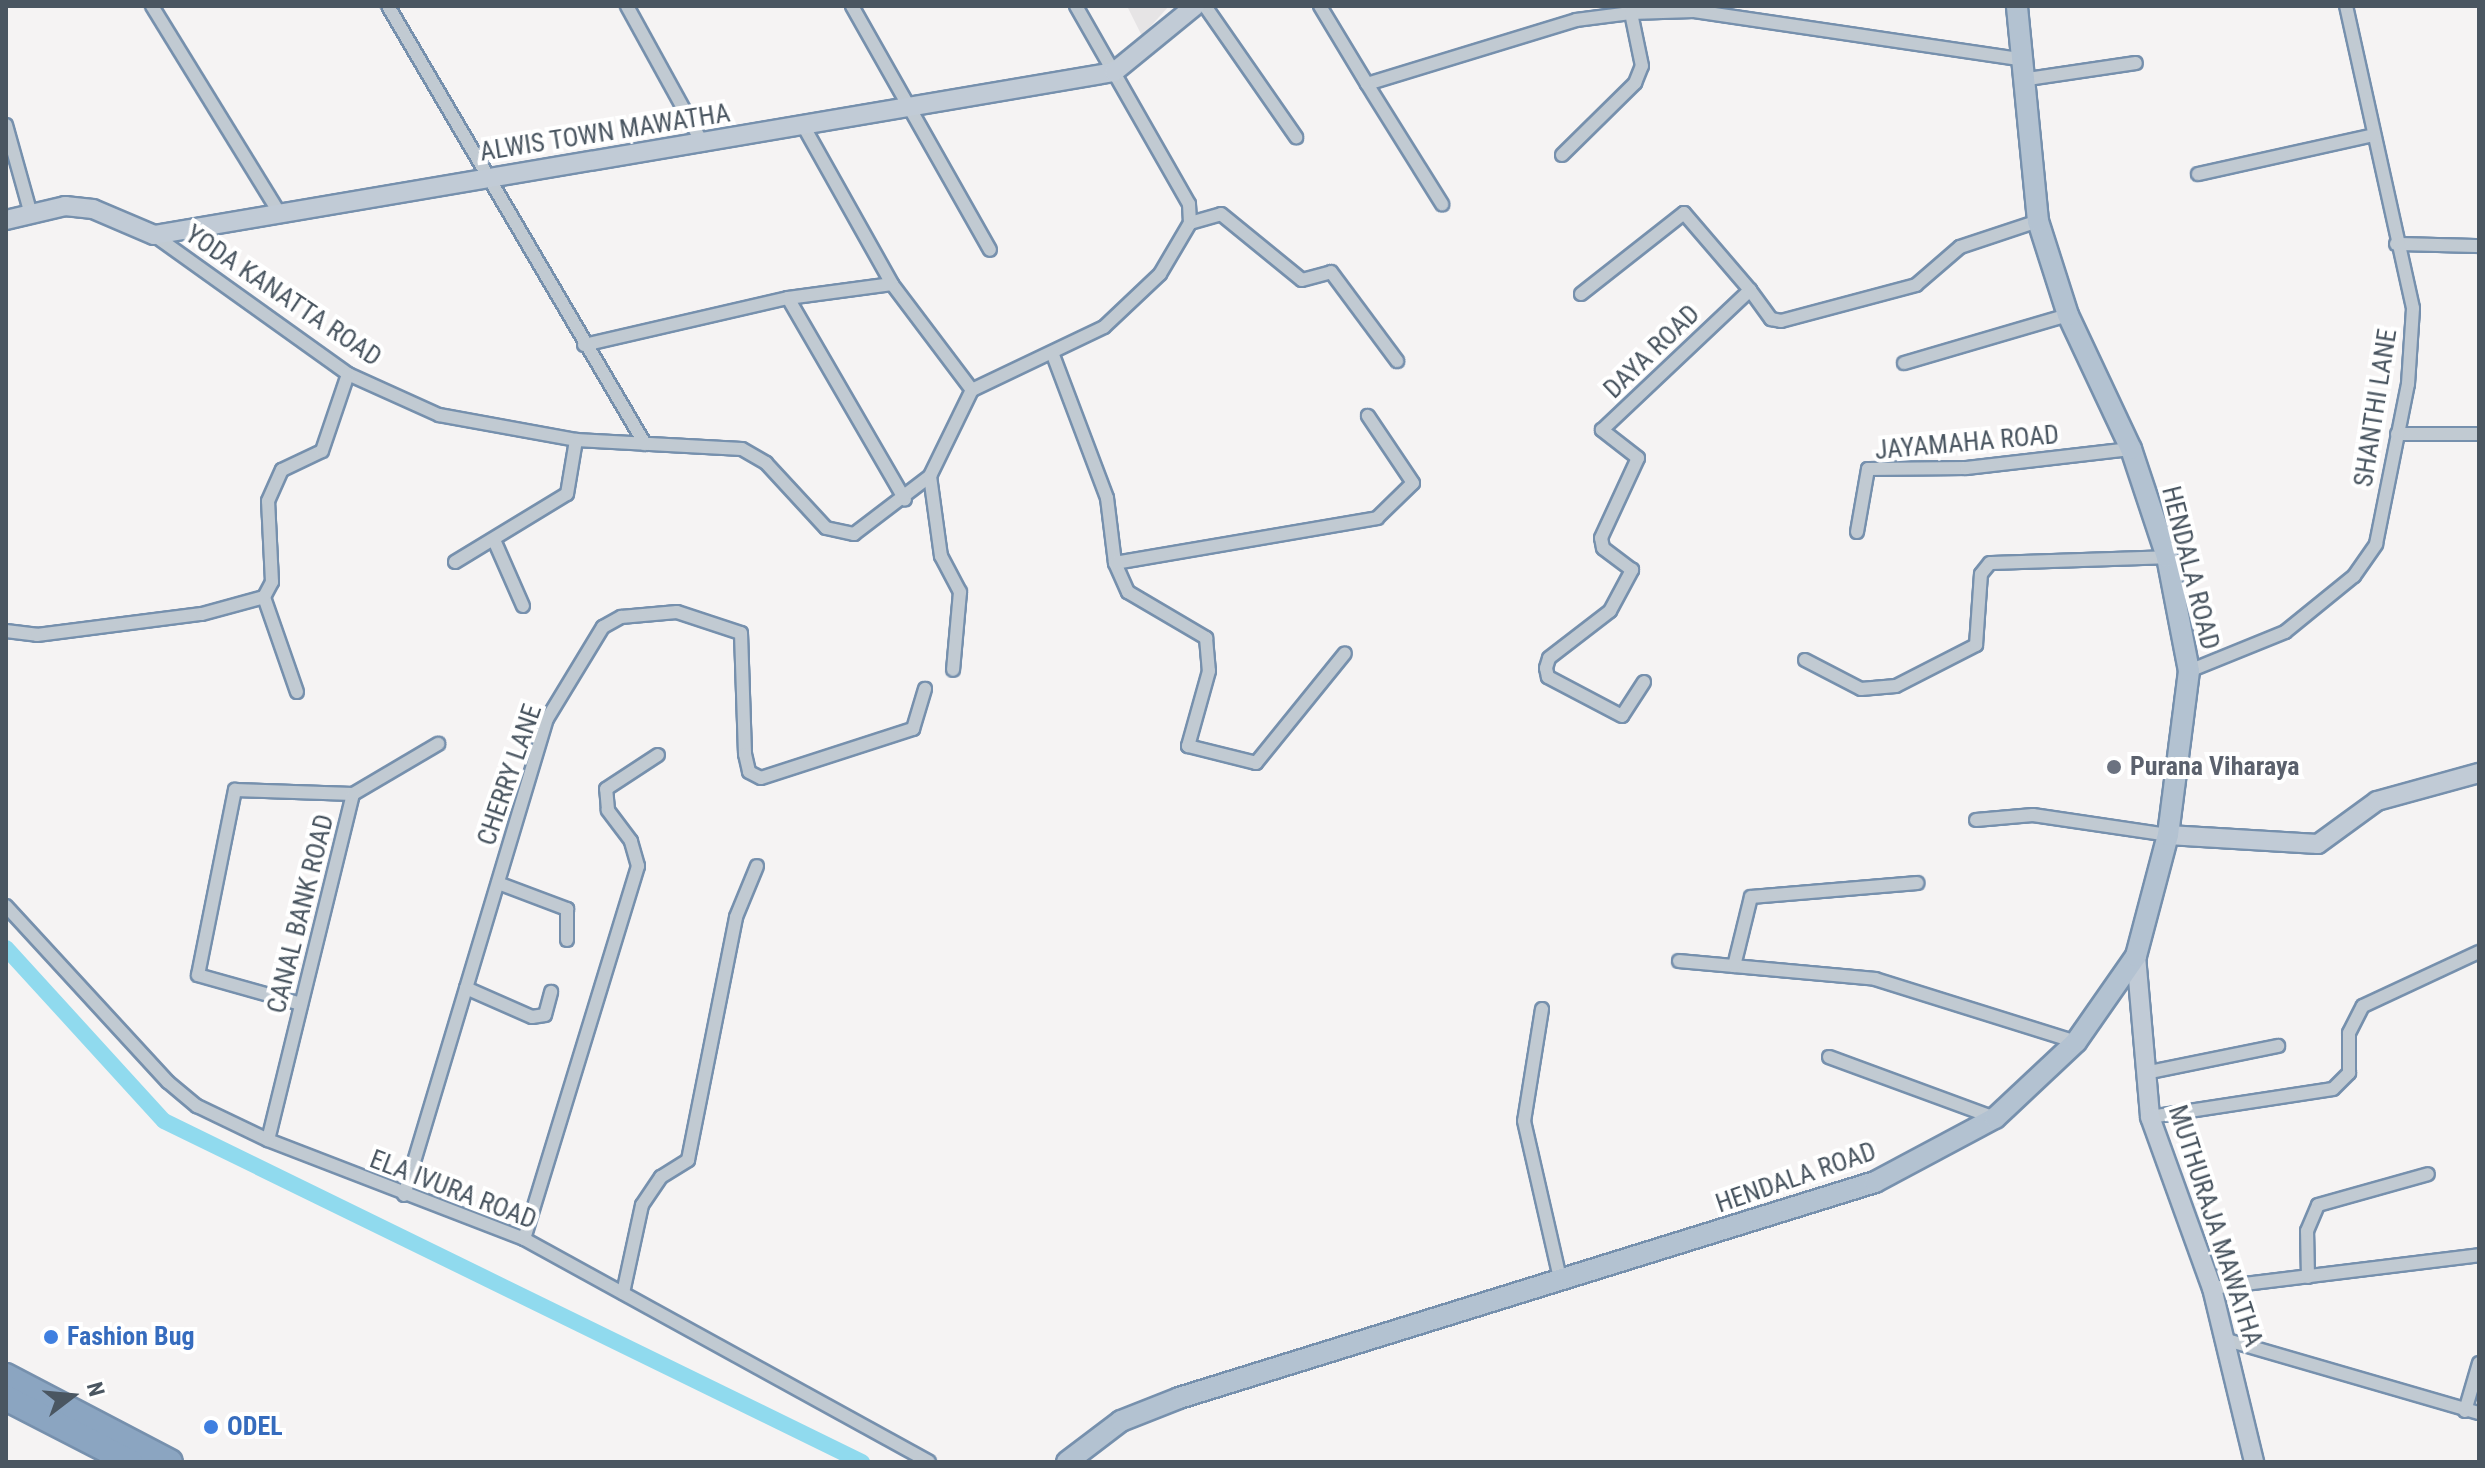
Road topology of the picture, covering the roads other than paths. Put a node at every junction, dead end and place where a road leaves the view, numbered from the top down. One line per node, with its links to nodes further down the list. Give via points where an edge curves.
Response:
1 (152, 6): 32 (street)
2 (388, 6): 29 (street)
3 (627, 6): 26 (street)
4 (852, 6): 21 (street)
5 (1076, 6): 18 (street)
6 (1195, 6): 18 (street, ALWIS TOWN MAWATHA)
7 (1205, 6): 25 (street)
8 (1320, 6): 20 (street)
9 (1570, 6): 14 (street)
10 (1776, 6): 15 (street)
11 (2017, 6): 16 (main road, HENDALA ROAD)
12 (2346, 6): 24 (street, SHANTHI LANE)
13 (1631, 13): 14 (street); 15 (street, via 1694,11); 27 (street, via 1642,66 1635,83)
14 (1576, 20): 20 (street)
15 (1777, 21): 16 (street, via 1795,30)
16 (2020, 59): 19 (main road, HENDALA ROAD)
17 (2136, 63): 19 (street)
18 (1114, 72): 21 (street, ALWIS TOWN MAWATHA); 35 (street, via 1189,204)
19 (2021, 80): 34 (main road, HENDALA ROAD)
20 (1367, 84): 30 (street)
21 (913, 107): 23 (street, ALWIS TOWN MAWATHA); 39 (street)
22 (6, 125): 31 (street)
23 (804, 127): 26 (street, ALWIS TOWN MAWATHA); 40 (street)
24 (2374, 135): 28 (street); 37 (street, SHANTHI LANE)
25 (1296, 137)
26 (703, 144): 29 (street, ALWIS TOWN MAWATHA)
27 (1562, 155)
28 (2198, 174)
29 (490, 177): 32 (street, ALWIS TOWN MAWATHA); 45 (street)
30 (1442, 204)
31 (30, 211): 33 (street); 36 (street, via 93,209)
32 (280, 214): 36 (street, ALWIS TOWN MAWATHA)
33 (6, 220)
34 (2038, 221): 41 (street, via 1960,247 1916,285 1781,321 1771,319); 44 (main road, HENDALA ROAD)
35 (1190, 223): 46 (street, via 1160,274 1104,327); 47 (street, via 1221,214 1302,280 1331,272)
36 (154, 235): 49 (street, YODA KANATTA ROAD)
37 (2396, 244): 38 (street); 52 (street, SHANTHI LANE, via 2413,308)
38 (2479, 246)
39 (990, 250)
40 (892, 284): 43 (street); 50 (street)
41 (1750, 290): 42 (street, via 1684,213); 71 (street, DAYA ROAD, via 1602,430 1638,458 1601,538 1603,548 1632,570 1610,611 1549,658 1546,668 1548,677 1622,716)
42 (1581, 294)
43 (788, 298): 45 (street); 58 (street)
44 (2068, 315): 48 (street); 56 (main road, HENDALA ROAD)
45 (584, 345): 55 (street)
46 (1053, 355): 50 (street); 63 (street, via 1107,498)
47 (1397, 361)
48 (1904, 363)
49 (348, 374): 54 (street, YODA KANATTA ROAD, via 439,415); 64 (street, via 322,451 282,470 268,501 272,582)
50 (972, 390): 57 (street, YODA KANATTA ROAD)
51 (1368, 416): 63 (street, via 1413,483 1377,518)
52 (2397, 434): 53 (street); 70 (street, SHANTHI LANE, via 2376,544 2354,576 2285,632)
53 (2479, 434)
54 (576, 440): 55 (street, YODA KANATTA ROAD); 60 (street, via 567,494)
55 (645, 444): 58 (street, YODA KANATTA ROAD, via 742,449 766,463 839,535 854,534)
56 (2131, 449): 59 (street, JAYAMAHA ROAD, via 1966,468 1868,469); 61 (main road, HENDALA ROAD)
57 (930, 476): 58 (street, YODA KANATTA ROAD); 69 (street, via 941,556 960,592)
58 (905, 500)
59 (1857, 532)
60 (494, 540): 62 (street); 65 (street)
61 (2167, 557): 68 (street, via 1990,563 1981,574 1976,645 1896,686 1861,689); 70 (main road, HENDALA ROAD)
62 (455, 562)
63 (1115, 563): 67 (street, via 1128,592 1206,638 1209,671 1189,733 1194,752 1256,763)
64 (264, 597): 66 (street, via 202,614 37,635); 73 (street)
65 (523, 606)
66 (6, 631)
67 (1345, 653)
68 (1805, 660)
69 (953, 670)
70 (2189, 671): 79 (main road, HENDALA ROAD)
71 (1644, 682)
72 (925, 689): 81 (street, CHERRY LANE, via 913,729 761,778 749,772 745,754 741,633 677,612 621,617 603,627 547,719)
73 (297, 692)
74 (438, 744): 77 (street, CANAL BANK ROAD)
75 (658, 755): 102 (street, via 606,789 608,810 631,841 638,866)
76 (2479, 773): 79 (street, via 2377,801 2318,844)
77 (353, 794): 91 (street, CANAL BANK ROAD); 91 (street, via 235,790 198,975)
78 (1976, 820): 79 (street, via 2033,815)
79 (2168, 835): 86 (main road, HENDALA ROAD)
80 (757, 866): 107 (street, via 736,917 688,1160 661,1177 642,1205)
81 (498, 883): 84 (street, via 567,909); 89 (street, CHERRY LANE)
82 (1917, 883): 88 (street, via 1751,897)
83 (6, 906): 99 (street, ELA IVURA ROAD, via 168,1082 197,1106)
84 (567, 940)
85 (2479, 952): 97 (street, via 2363,1006 2349,1033 2349,1073 2333,1089)
86 (2136, 956): 93 (main road, HENDALA ROAD); 96 (street, MUTHURAJA MAWATHA)
87 (1679, 961): 88 (street)
88 (1734, 966): 93 (street, via 1875,979)
89 (466, 988): 90 (street, via 532,1017 545,1015); 101 (street, CHERRY LANE)
90 (551, 992)
91 (301, 1004): 99 (street, CANAL BANK ROAD)
92 (1542, 1009): 105 (street, via 1524,1121)
93 (2076, 1042): 98 (main road, HENDALA ROAD)
94 (2278, 1046): 96 (street)
95 (1829, 1057): 98 (street)
96 (2145, 1073): 97 (street, MUTHURAJA MAWATHA)
97 (2150, 1117): 106 (street, MUTHURAJA MAWATHA, via 2174,1196)
98 (1995, 1118): 105 (main road, HENDALA ROAD, via 1875,1182)
99 (268, 1140): 101 (street, ELA IVURA ROAD)
100 (2428, 1174): 104 (street, via 2318,1205 2307,1231)
101 (404, 1195): 102 (street, ELA IVURA ROAD)
102 (524, 1239): 107 (street, ELA IVURA ROAD)
103 (2479, 1255): 104 (street)
104 (2308, 1277): 106 (street)
105 (1561, 1282): 116 (main road, HENDALA ROAD, via 1179,1398 1121,1421)
106 (2212, 1288): 108 (street, MUTHURAJA MAWATHA)
107 (623, 1293): 115 (street, ELA IVURA ROAD)
108 (2227, 1340): 112 (street); 117 (street, MUTHURAJA MAWATHA)
109 (2479, 1363): 112 (street)
110 (6, 1376): 114 (highway)
111 (6, 1398): 113 (highway)
112 (2472, 1412)
113 (130, 1462)
114 (170, 1462)
115 (929, 1462)
116 (1067, 1462)
117 (2254, 1462)

